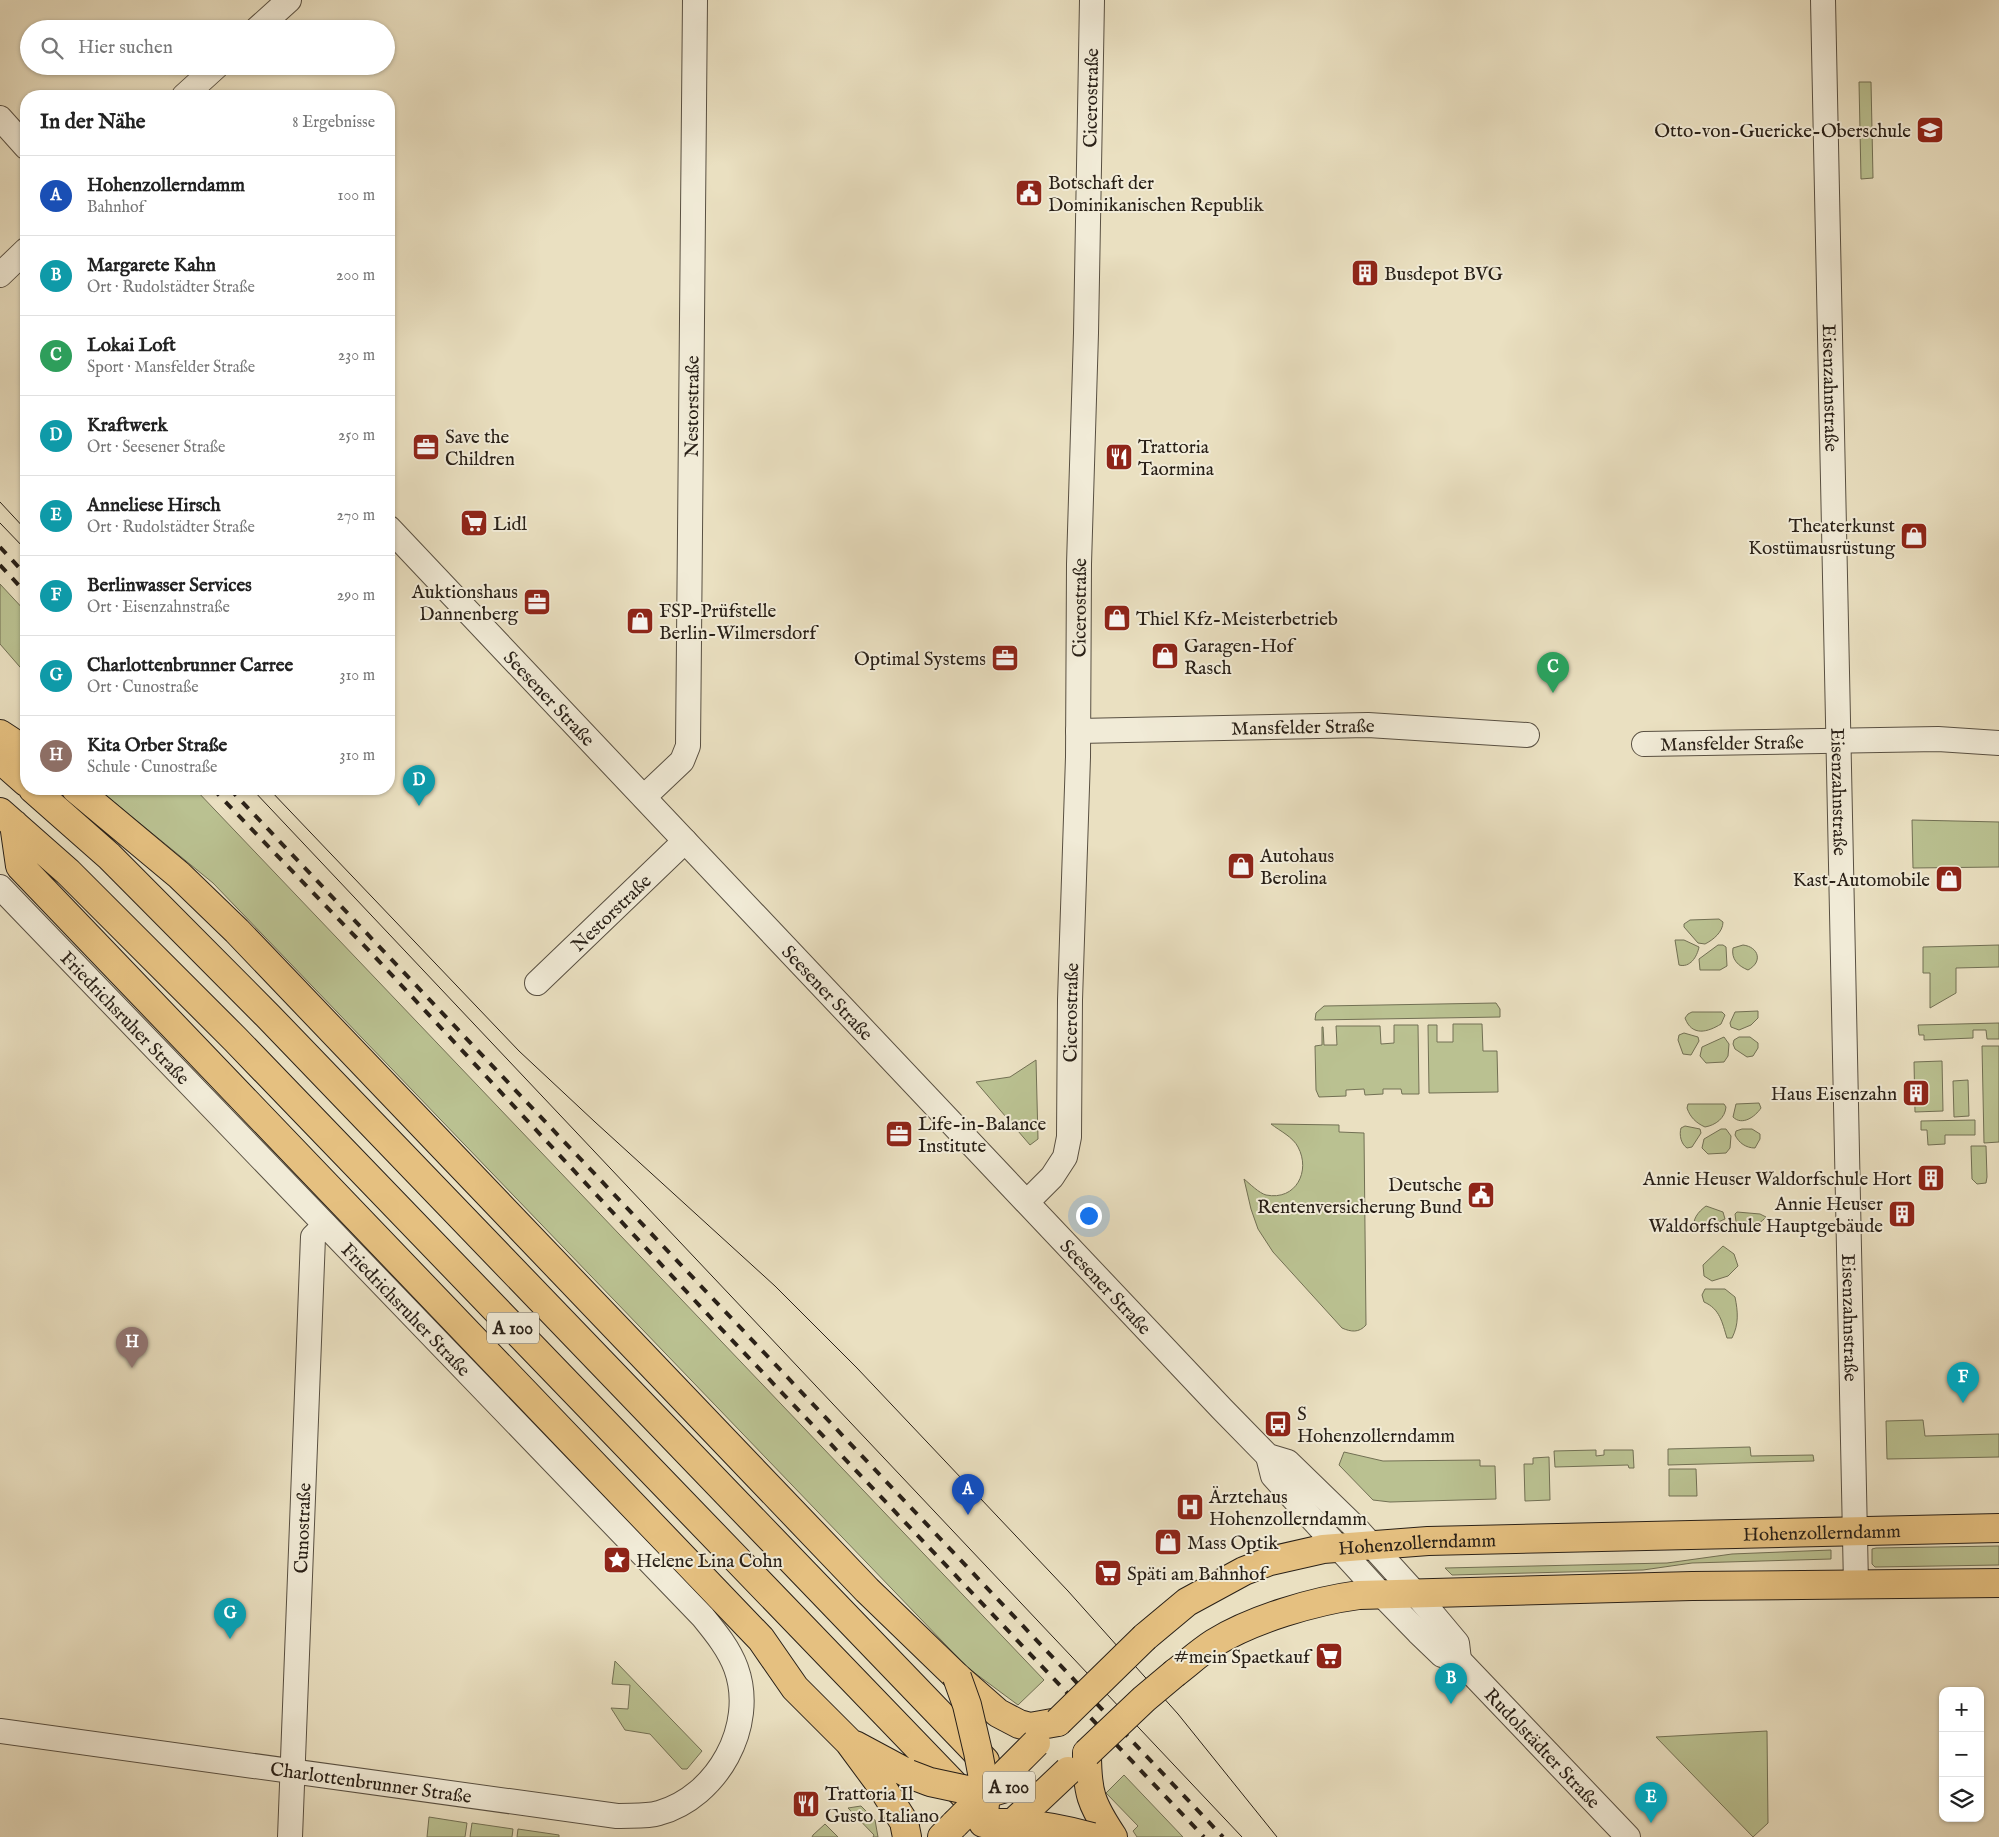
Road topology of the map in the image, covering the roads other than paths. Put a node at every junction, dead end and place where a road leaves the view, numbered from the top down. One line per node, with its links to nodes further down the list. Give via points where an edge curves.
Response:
1 (289, 0): 5 (street)
2 (695, 0): 24 (street, Nestorstraße, via 688,746 682,762)
3 (1092, 0): 13 (street, Cicerostraße)
4 (1823, 0): 16 (street, Eisenzahnstraße)
5 (267, 20)
6 (207, 75): 7 (street)
7 (191, 90)
8 (0, 118): 9 (street)
9 (20, 140)
10 (20, 256): 11 (street)
11 (0, 275)
12 (395, 534): 24 (street, Seesener Straße)
13 (1078, 731): 15 (street, Mansfelder Straße, via 1368,725); 29 (street, Cicerostraße, via 1069,1136 1065,1156 1052,1177)
14 (0, 734): 19 (main road)
15 (1527, 735)
16 (1838, 740): 17 (street, Mansfelder Straße, via 1938,739); 18 (street, Mansfelder Straße); 33 (street, Eisenzahnstraße)
17 (1999, 743)
18 (1644, 744)
19 (20, 747)
20 (0, 759): 21 (main road)
21 (20, 777)
22 (40, 795): 55 (main road, A 100, via 109,856 267,1015)
23 (83, 795): 41 (main road, via 179,875 237,931 860,1583)
24 (644, 797): 26 (street, Seesener Straße)
25 (7, 818): 44 (main road, via 20,866 761,1639 795,1688); 52 (main road, A 100, via 68,872 235,1039)
26 (685, 841): 28 (street, Nestorstraße); 29 (street, Seesener Straße)
27 (0, 887): 30 (street, Friedrichsruher Straße)
28 (537, 983)
29 (1027, 1202): 31 (street, Seesener Straße)
30 (325, 1225): 47 (street, Friedrichsruher Straße, via 680,1591 719,1636 736,1670 741,1706 734,1745); 48 (street, Cunostraße, via 313,1237)
31 (1268, 1456): 34 (street, Seesener Straße, via 1288,1462); 35 (street, Seesener Straße, via 1273,1476)
32 (1999, 1528): 33 (main road, Hohenzollerndamm)
33 (1854, 1531): 34 (main road, Hohenzollerndamm); 37 (street, Eisenzahnstraße)
34 (1371, 1545): 35 (main road, Hohenzollerndamm); 39 (street, Seesener Straße)
35 (1337, 1547): 38 (street, Rudolstädter Straße); 42 (main road, Hohenzollerndamm, bridge, via 1270,1561 1244,1571 1187,1602 1145,1637)
36 (1999, 1583): 37 (main road)
37 (1856, 1585): 39 (main road)
38 (1380, 1593): 39 (main road); 40 (street, Rudolstädter Straße, via 1442,1655); 46 (main road, bridge, via 1324,1600 1276,1615 1216,1642 1144,1699)
39 (1415, 1593): 40 (street, Rudolstädter Straße, via 1457,1642)
40 (1459, 1660): 58 (street, Rudolstädter Straße)
41 (957, 1678): 42 (main road, via 998,1713 1019,1724 1030,1727); 50 (main road, bridge, via 973,1726)
42 (1058, 1722): 45 (main road, Hohenzollerndamm)
43 (0, 1731): 48 (street, Charlottenbrunner Straße)
44 (849, 1742): 50 (main road, bridge, via 930,1782); 54 (main road, via 898,1810)
45 (1036, 1744): 49 (main road); 50 (main road, Hohenzollerndamm, bridge)
46 (1078, 1762): 49 (main road); 52 (main road, bridge); 57 (main road, via 1087,1776 1090,1796 1097,1811)
47 (725, 1763): 48 (street, Charlottenbrunner Straße, via 693,1797 676,1807 657,1814 617,1816)
48 (292, 1771): 53 (street, Cunostraße)
49 (1022, 1783): 50 (main road, bridge); 52 (main road)
50 (986, 1794): 51 (main road, Hohenzollerndamm, bridge); 52 (main road, bridge)
51 (948, 1831): 52 (main road)
52 (999, 1832): 56 (main road, bridge, via 1057,1828)
53 (290, 1837)
54 (907, 1837)
55 (1056, 1837)
56 (1092, 1837)
57 (1113, 1837)
58 (1628, 1837)

